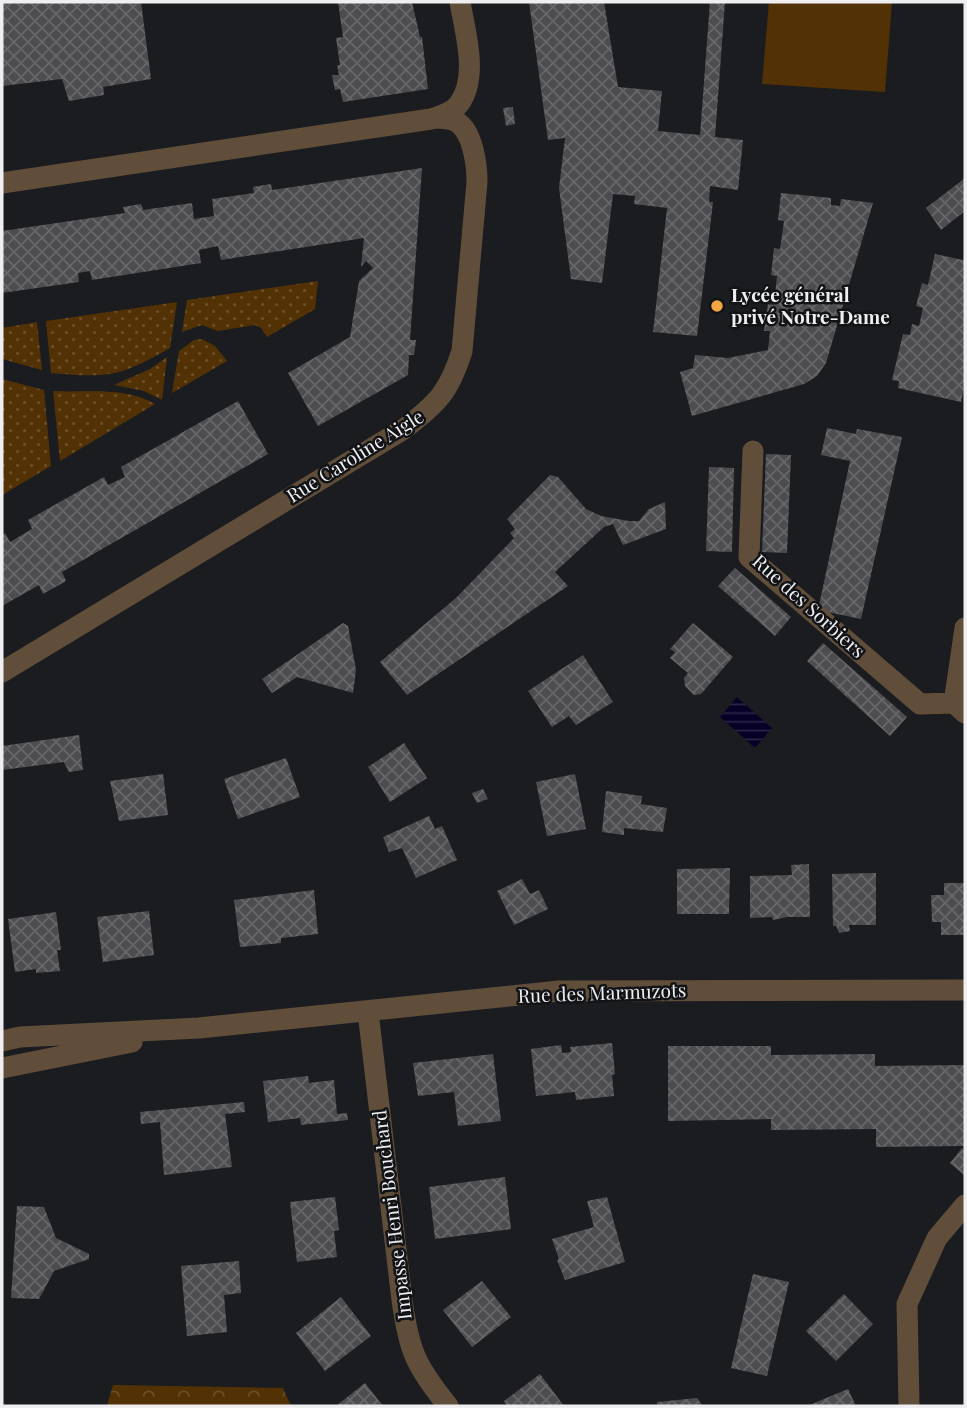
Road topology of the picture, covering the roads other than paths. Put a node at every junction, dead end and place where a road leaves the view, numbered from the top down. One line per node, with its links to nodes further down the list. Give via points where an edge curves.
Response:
1 (460, 2): 2 (street, via 468,55 466,86 459,105)
2 (434, 118): 3 (street); 6 (street, Rue Caroline Aigle, via 453,120 463,128 477,182 462,351 436,405 404,429)
3 (2, 183)
4 (752, 451): 7 (street, Rue des Sorbiers, via 749,557 920,704)
5 (965, 628): 7 (street, Rue des Sorbiers)
6 (2, 672)
7 (960, 708)
8 (965, 990): 9 (street, Rue des Marmuzots, via 559,991)
9 (368, 1012): 10 (street, Rue des Marmuzots); 14 (street, Impasse Henri Bouchard, via 409,1342 417,1364)
10 (199, 1028): 11 (street, Rue des Marmuzots); 12 (street, Rue des Marmuzots)
11 (2, 1041)
12 (2, 1068)
13 (965, 1205): 15 (street, via 937,1238 907,1304)
14 (448, 1406)
15 (909, 1406)

